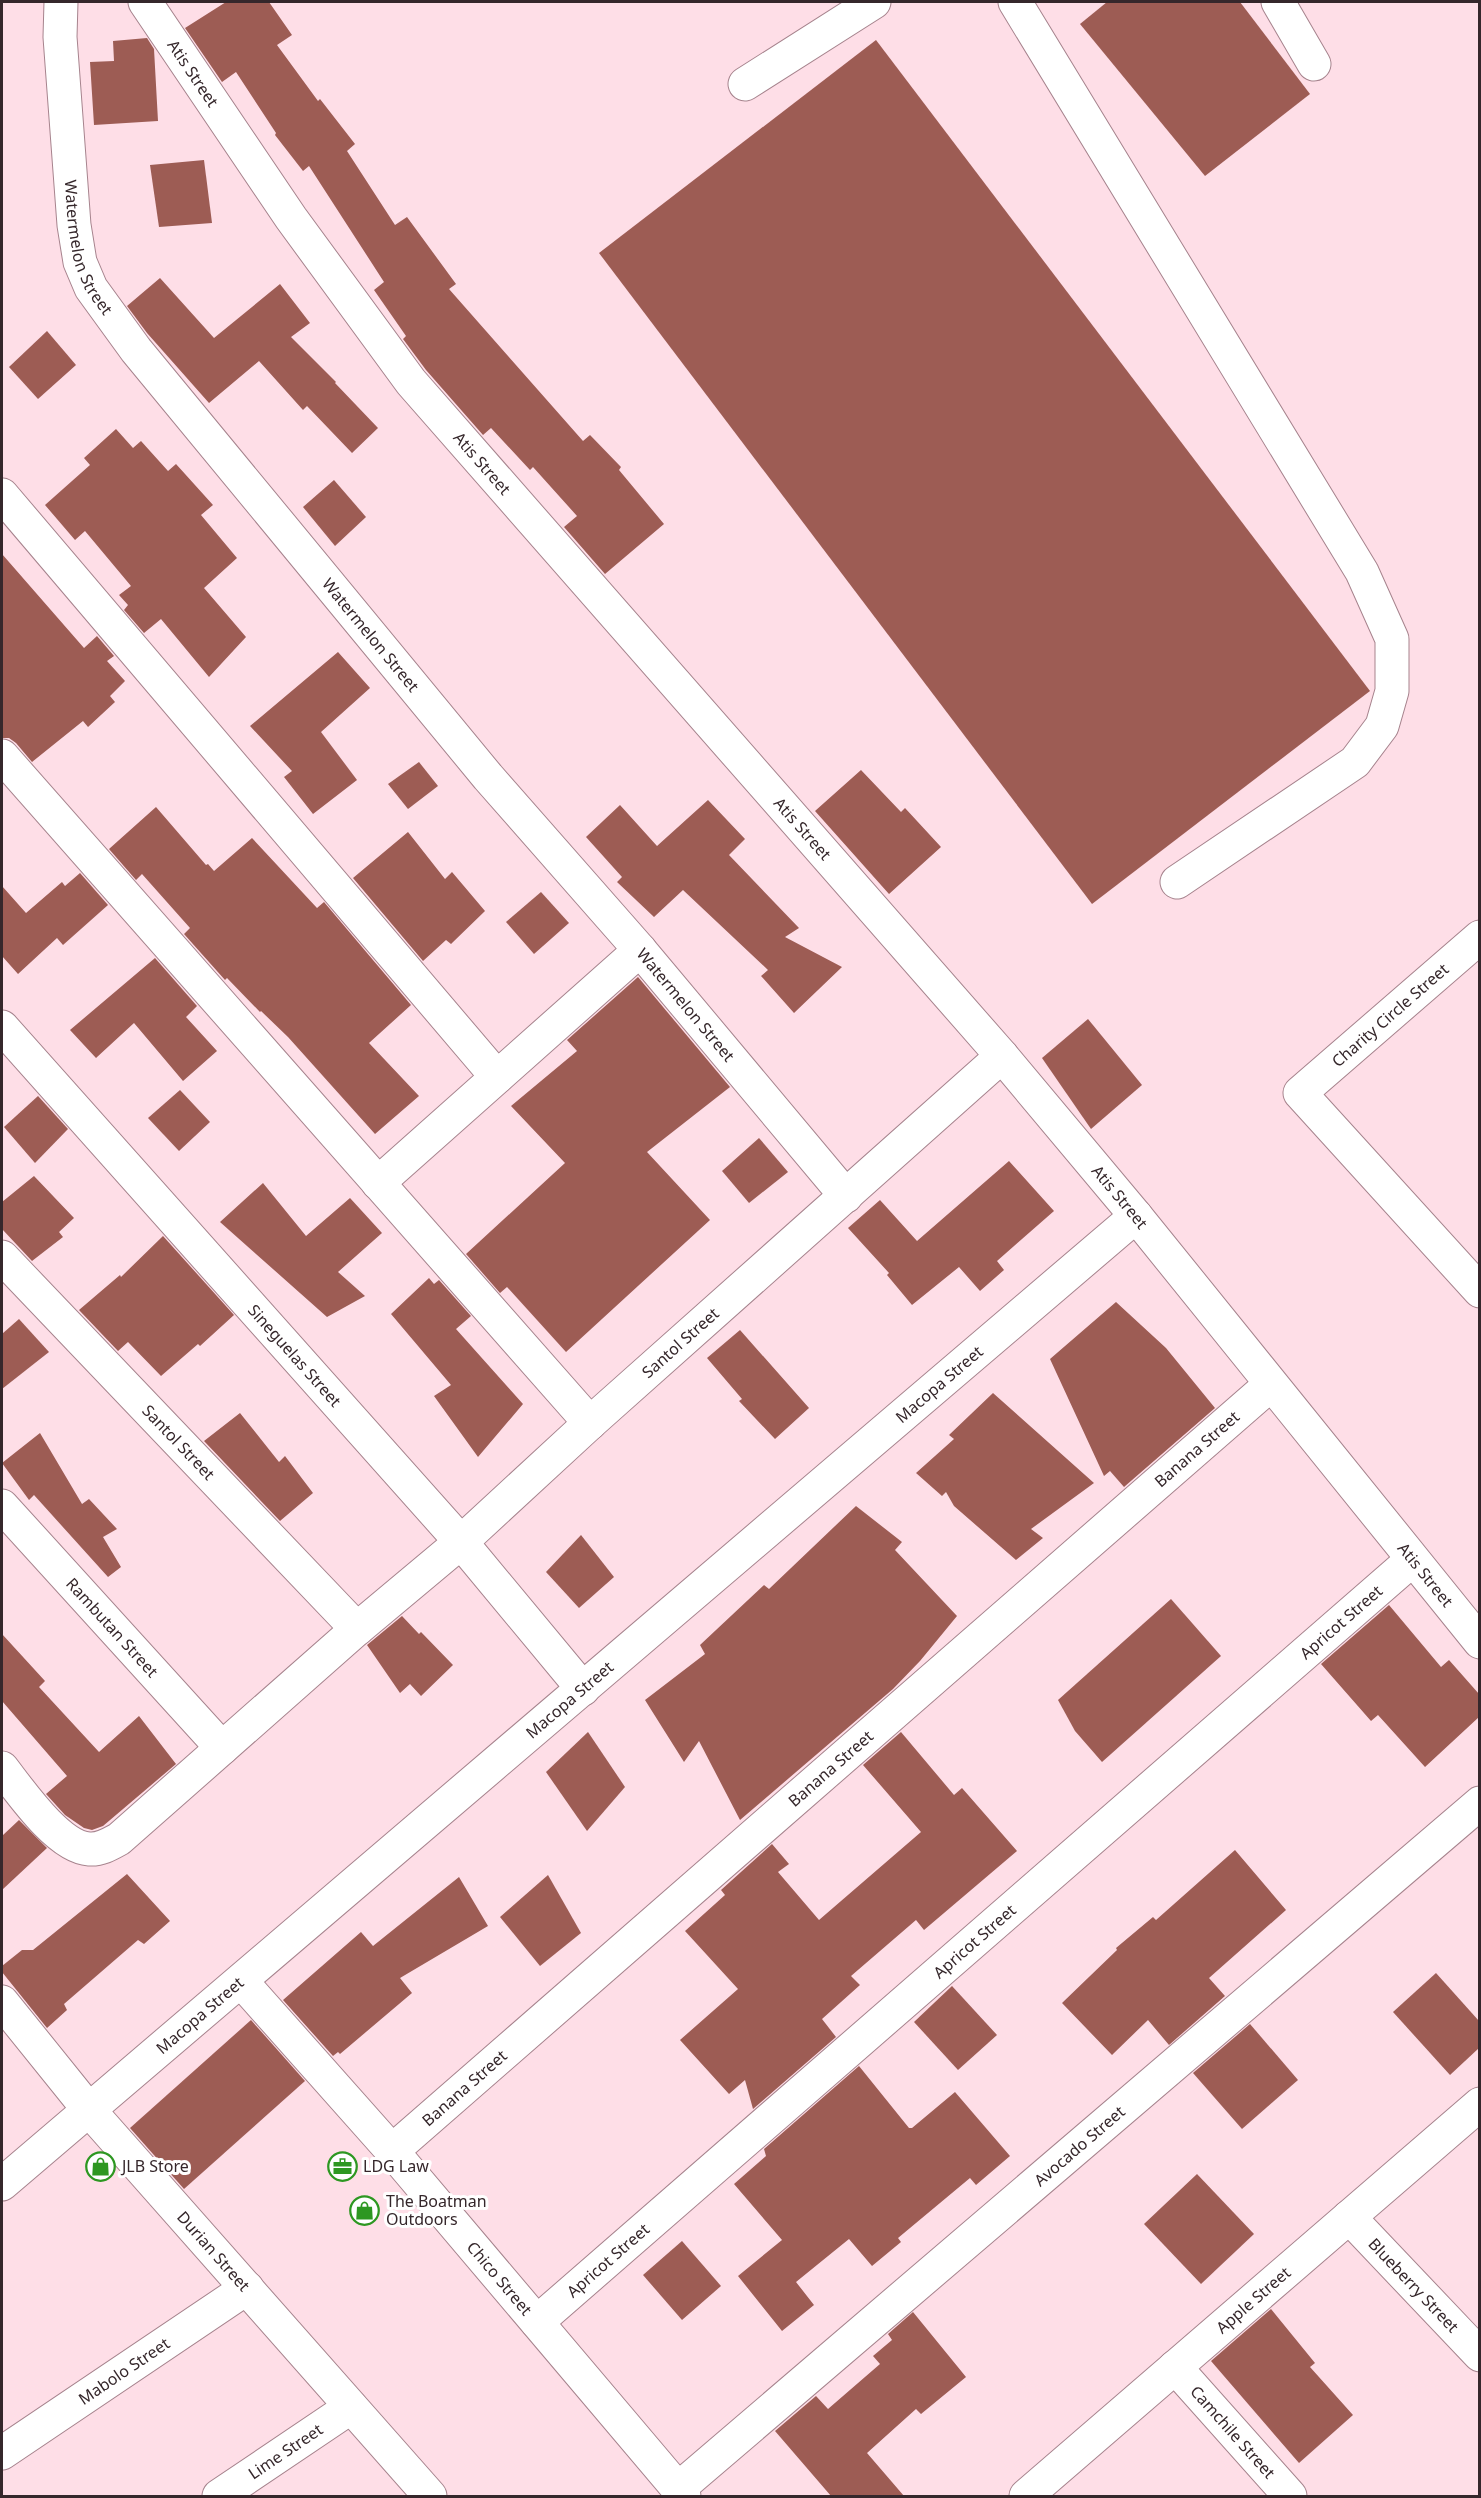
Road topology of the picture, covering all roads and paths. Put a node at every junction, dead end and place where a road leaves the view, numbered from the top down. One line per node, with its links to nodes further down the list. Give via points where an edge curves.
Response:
1 (61, 2): 12 (street, Watermelon Street, via 60,37 75,237 83,274 91,288 136,350 466,750)
2 (145, 2): 14 (street, Atis Street, via 291,218 411,382)
3 (874, 2): 7 (street)
4 (1278, 2): 6 (street)
5 (1026, 8): 10 (street, via 1362,572 1392,639 1392,691 1382,726 1355,762)
6 (1314, 64)
7 (745, 84)
8 (2, 495): 15 (street)
9 (2, 756): 16 (street)
10 (1177, 882)
11 (1479, 937): 20 (street, Charity Circle Street, via 1300,1093)
12 (640, 950): 15 (street); 17 (street, Watermelon Street)
13 (2, 1027): 24 (street, Sineguelas Street)
14 (1002, 1056): 17 (street, Santol Street); 18 (street, Atis Street)
15 (497, 1077): 16 (street)
16 (378, 1183): 22 (street)
17 (846, 1196): 22 (street, Santol Street)
18 (1136, 1216): 21 (street, Atis Street); 28 (street, Macopa Street)
19 (2, 1257): 26 (street, Santol Street)
20 (1479, 1291)
21 (1270, 1385): 25 (street, Atis Street); 36 (street, Banana Street)
22 (590, 1423): 24 (street, Santol Street)
23 (2, 1506): 29 (street, Rambutan Street)
24 (461, 1542): 26 (street, Santol Street); 28 (street, Sineguelas Street)
25 (1412, 1560): 27 (street, Atis Street); 40 (street, Apricot Street)
26 (357, 1629): 29 (street, Santol Street)
27 (1479, 1642)
28 (583, 1689): 32 (street, Macopa Street)
29 (222, 1748): 30 (street, Santol Street, via 119,1839 89,1849 73,1845 45,1820)
30 (2, 1768)
31 (1479, 1803): 45 (street, Avocado Street)
32 (241, 1981): 35 (street, Macopa Street); 36 (street, Chico Street)
33 (2, 2002): 35 (street, Durian Street)
34 (1479, 2104): 38 (street, Apple Street)
35 (89, 2110): 37 (street, Macopa Street); 39 (street, Durian Street)
36 (392, 2151): 40 (street, Chico Street)
37 (2, 2184)
38 (1349, 2217): 41 (street, Blueberry Street); 42 (street, Apple Street)
39 (247, 2289): 43 (street, Durian Street); 44 (street, Mabolo Street)
40 (537, 2322): 45 (street, Chico Street)
41 (1479, 2355)
42 (1175, 2367): 48 (street, Apple Street); 49 (street, Camchile Street)
43 (351, 2407): 46 (street, Lime Street); 47 (street, Durian Street)
44 (2, 2453)
45 (681, 2493)
46 (219, 2496)
47 (430, 2496)
48 (1026, 2496)
49 (1290, 2496)

